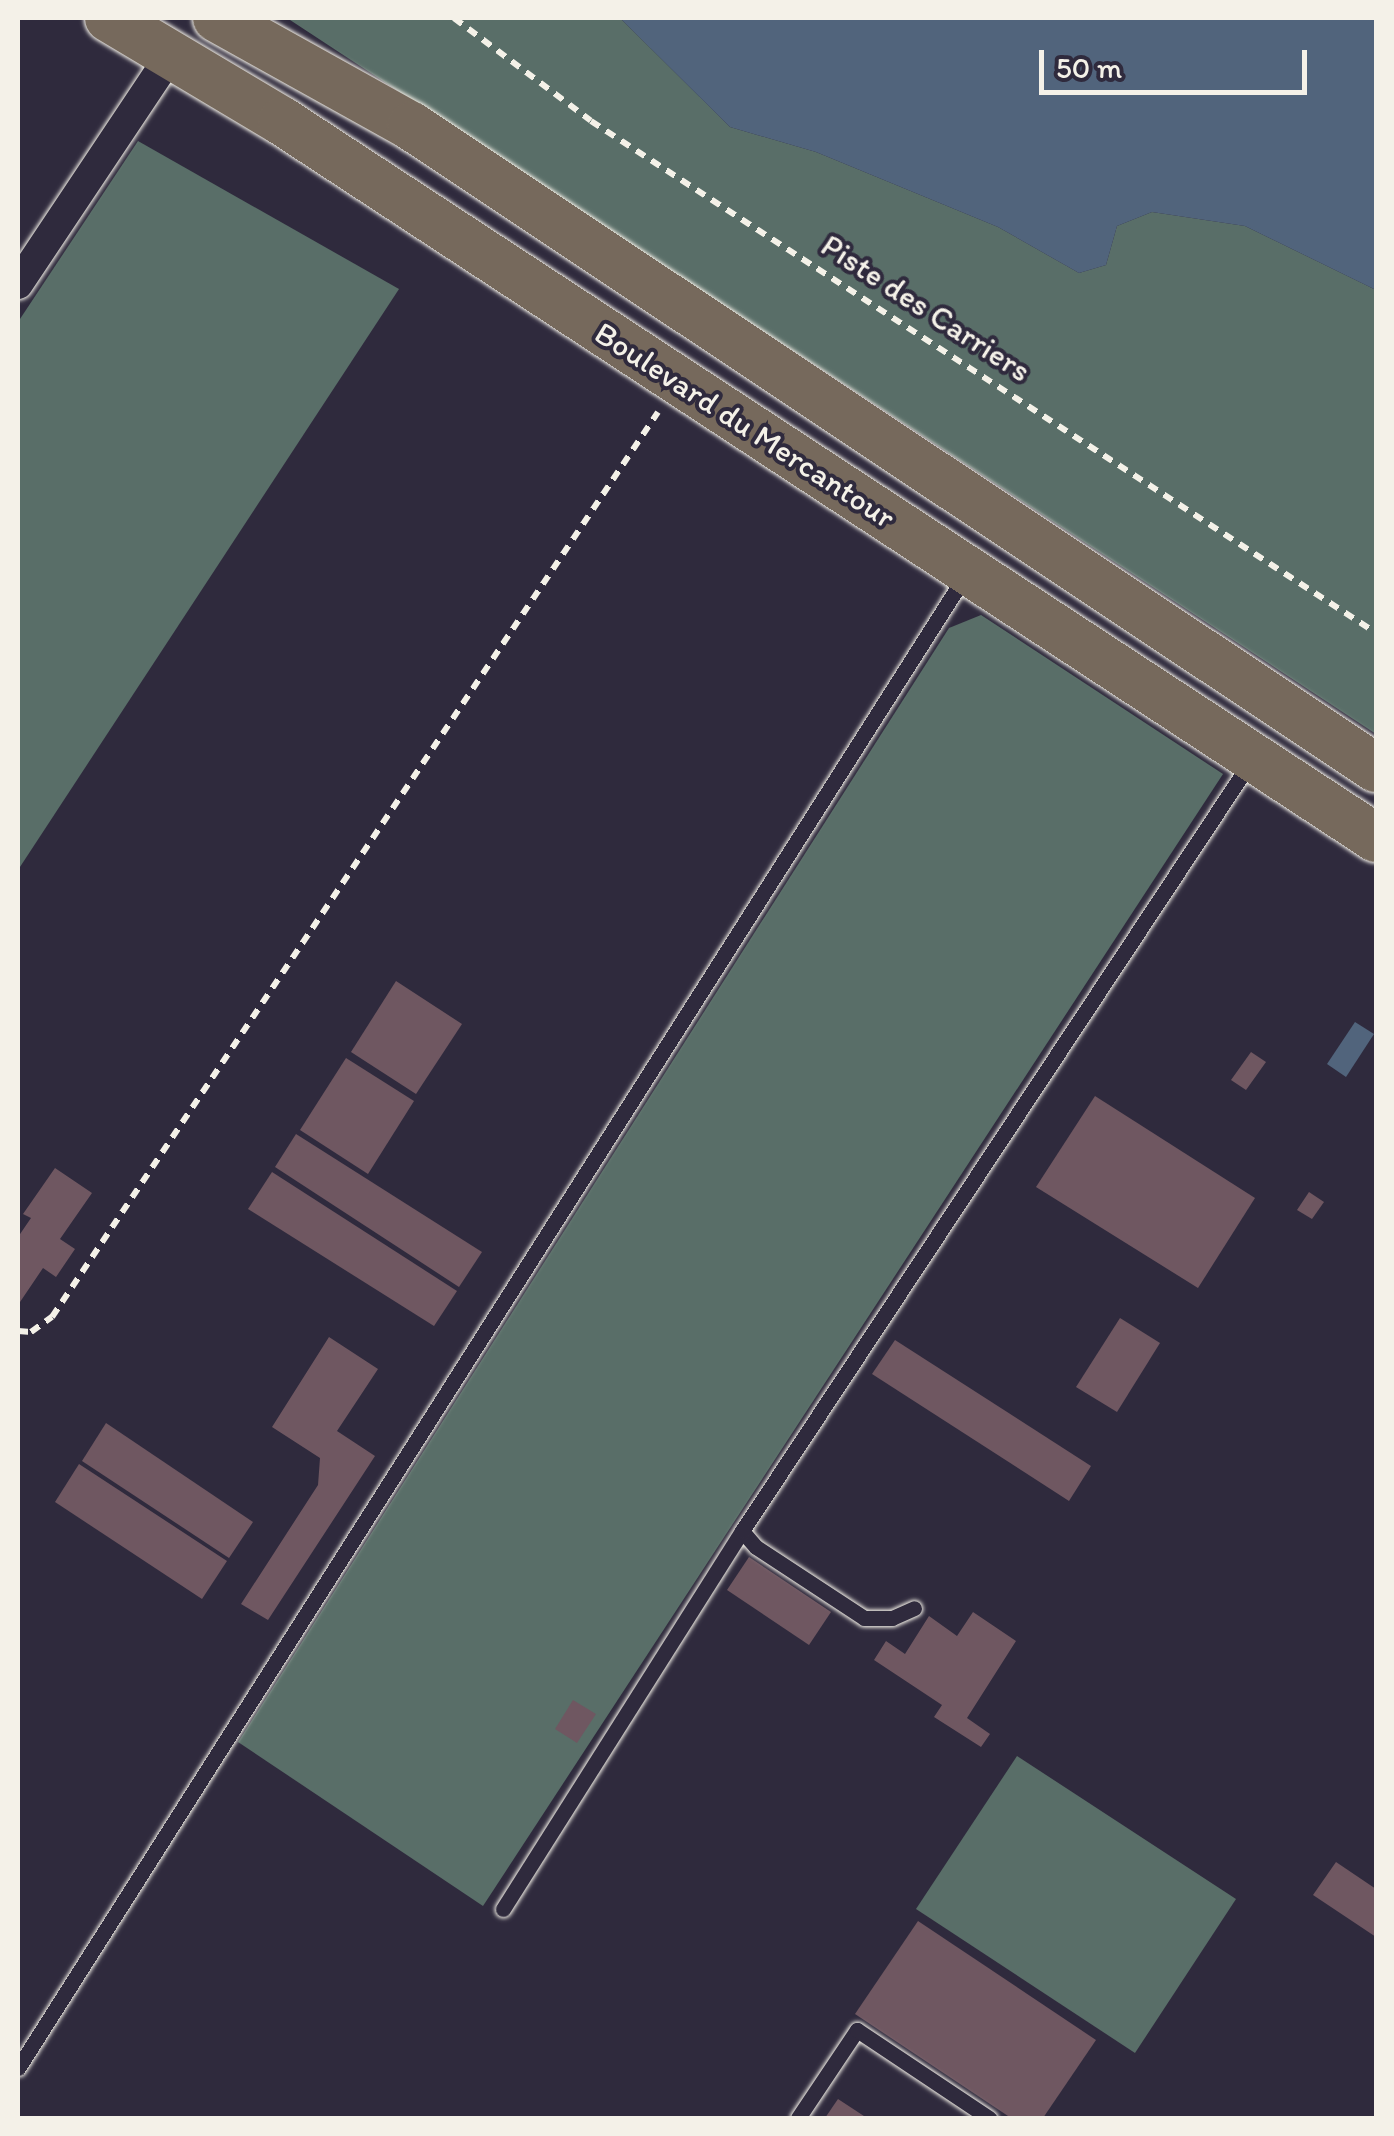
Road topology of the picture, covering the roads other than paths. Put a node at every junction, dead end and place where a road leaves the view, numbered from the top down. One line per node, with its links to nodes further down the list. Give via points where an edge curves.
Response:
1 (88, 18): 5 (main road)
2 (110, 18): 5 (main road, Boulevard du Mercantour)
3 (217, 18): 6 (main road, Boulevard du Mercantour)
4 (256, 18): 6 (main road)
5 (172, 54): 7 (street); 8 (main road, Boulevard du Mercantour)
6 (411, 126): 10 (main road, Boulevard du Mercantour)
7 (18, 284)
8 (968, 571): 9 (main road, Boulevard du Mercantour); 15 (lane)
9 (1254, 758): 11 (main road, Boulevard du Mercantour); 12 (lane)
10 (1376, 768)
11 (1376, 838)
12 (742, 1531): 13 (lane, via 864,1618 892,1618); 14 (lane)
13 (914, 1608)
14 (503, 1909)
15 (18, 2068)
16 (798, 2118): 17 (lane, via 857,2030)
17 (989, 2118)

